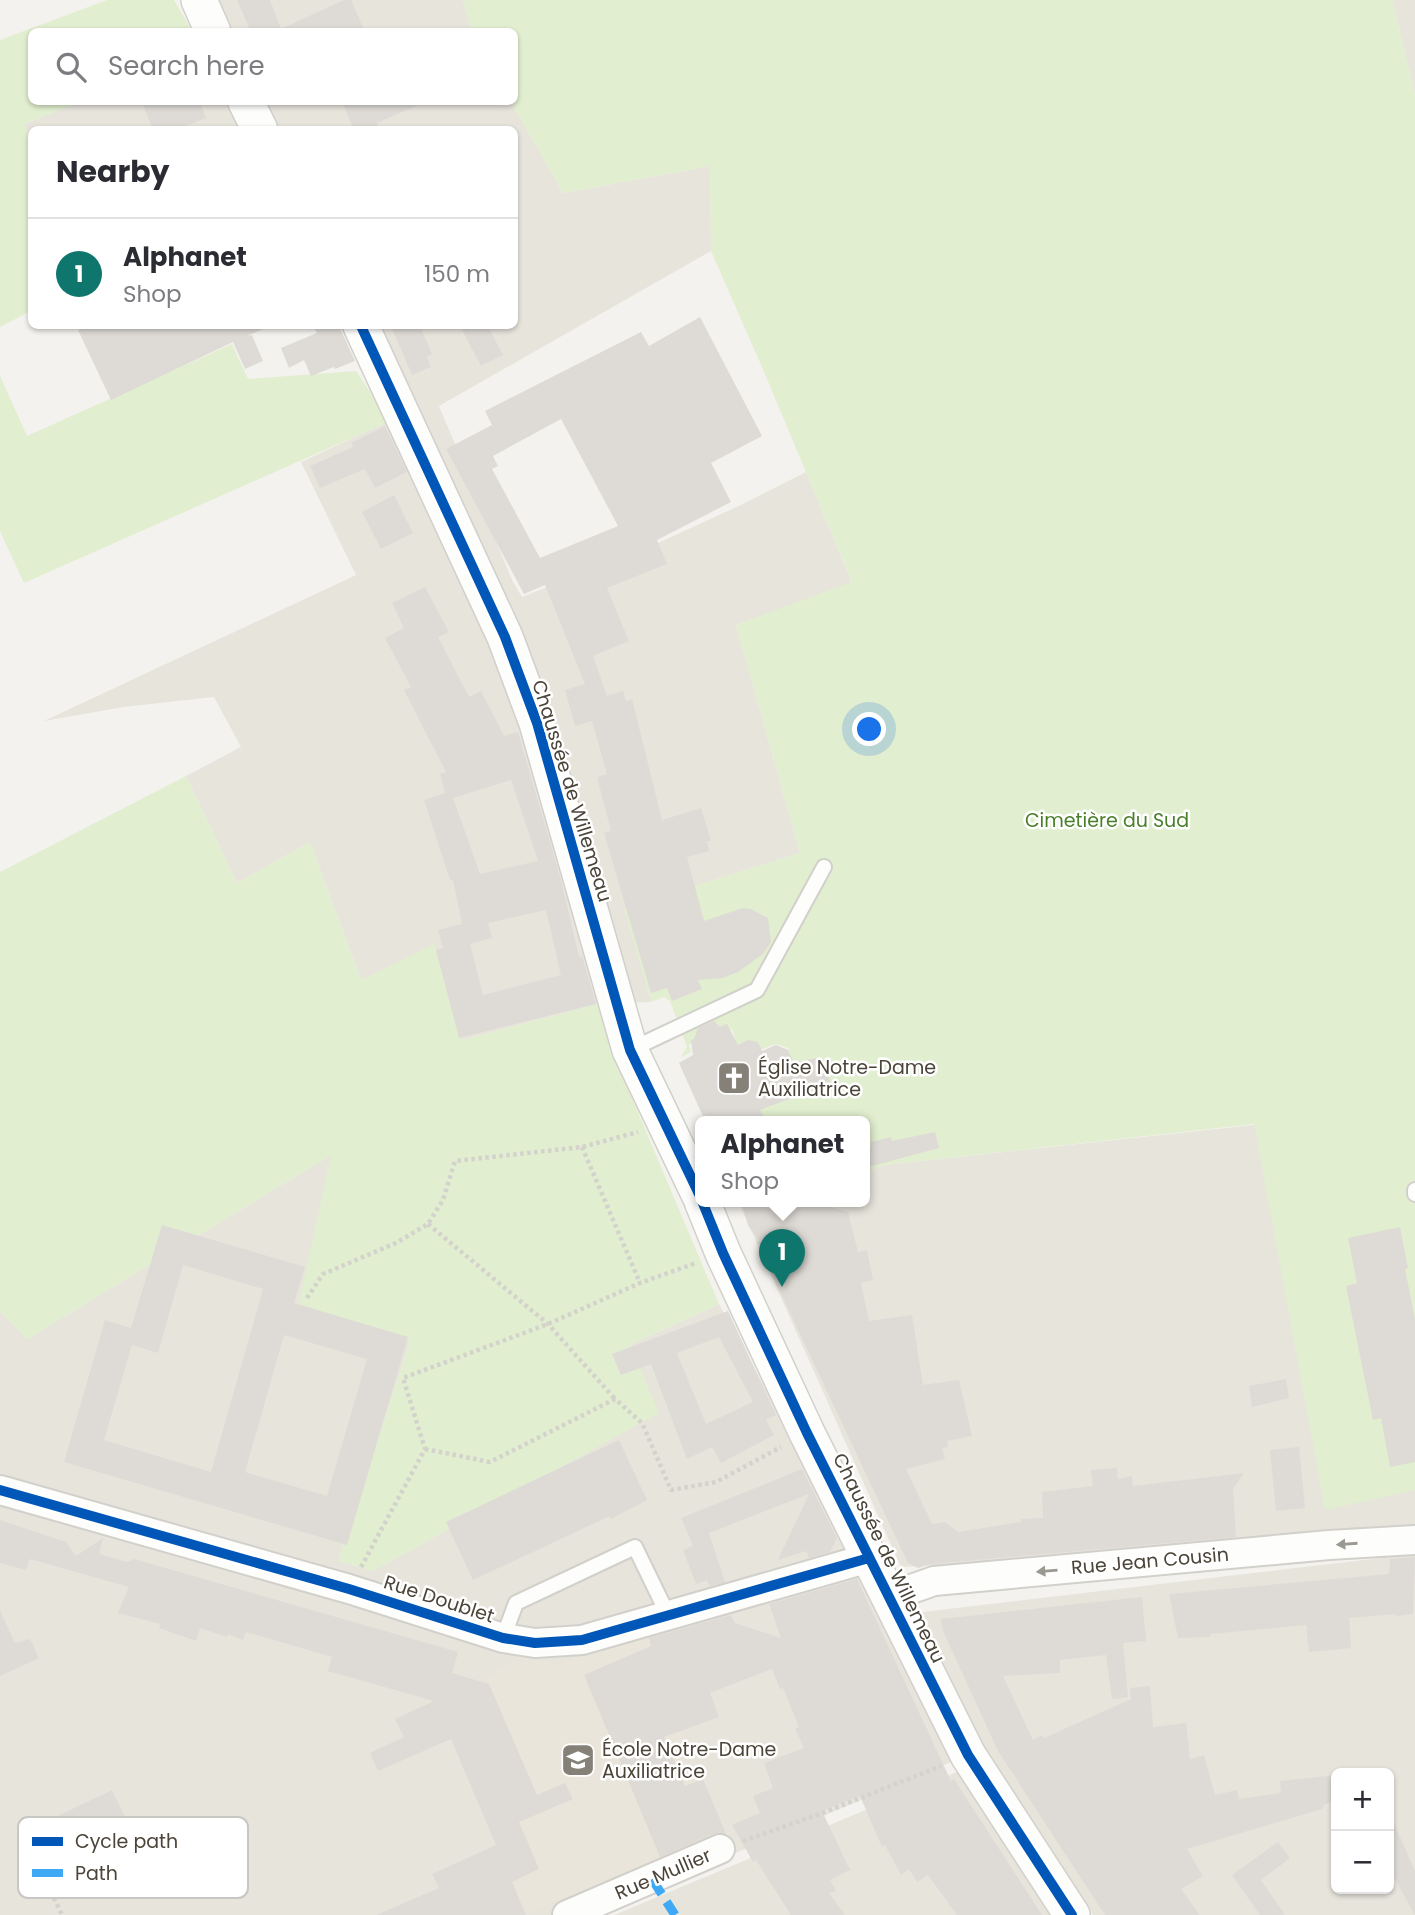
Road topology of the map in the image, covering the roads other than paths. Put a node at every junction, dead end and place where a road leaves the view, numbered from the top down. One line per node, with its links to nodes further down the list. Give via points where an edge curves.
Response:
1 (200, 0): 2 (street)
2 (211, 28)
3 (248, 105): 4 (street)
4 (258, 126)
5 (362, 329): 7 (street, Chaussée de Willemeau, via 505,637 537,723)
6 (824, 867): 7 (lane, via 757,990)
7 (631, 1049): 8 (street, Chaussée de Willemeau)
8 (695, 1186)
9 (704, 1207): 12 (street, Chaussée de Willemeau)
10 (0, 1490): 15 (street, Rue Doublet, via 349,1589)
11 (1415, 1540): 13 (street, Rue Jean Cousin, one-way to 13, via 934,1581)
12 (869, 1558): 13 (street, Chaussée de Willemeau); 14 (street, Rue Doublet)
13 (889, 1597): 18 (street, Chaussée de Willemeau, via 968,1755)
14 (669, 1617): 15 (street, Rue Doublet, via 582,1640 535,1643); 15 (lane, via 635,1547 516,1603)
15 (503, 1638)
16 (720, 1849): 17 (street, Rue Mullier)
17 (567, 1915)
18 (1072, 1915)

